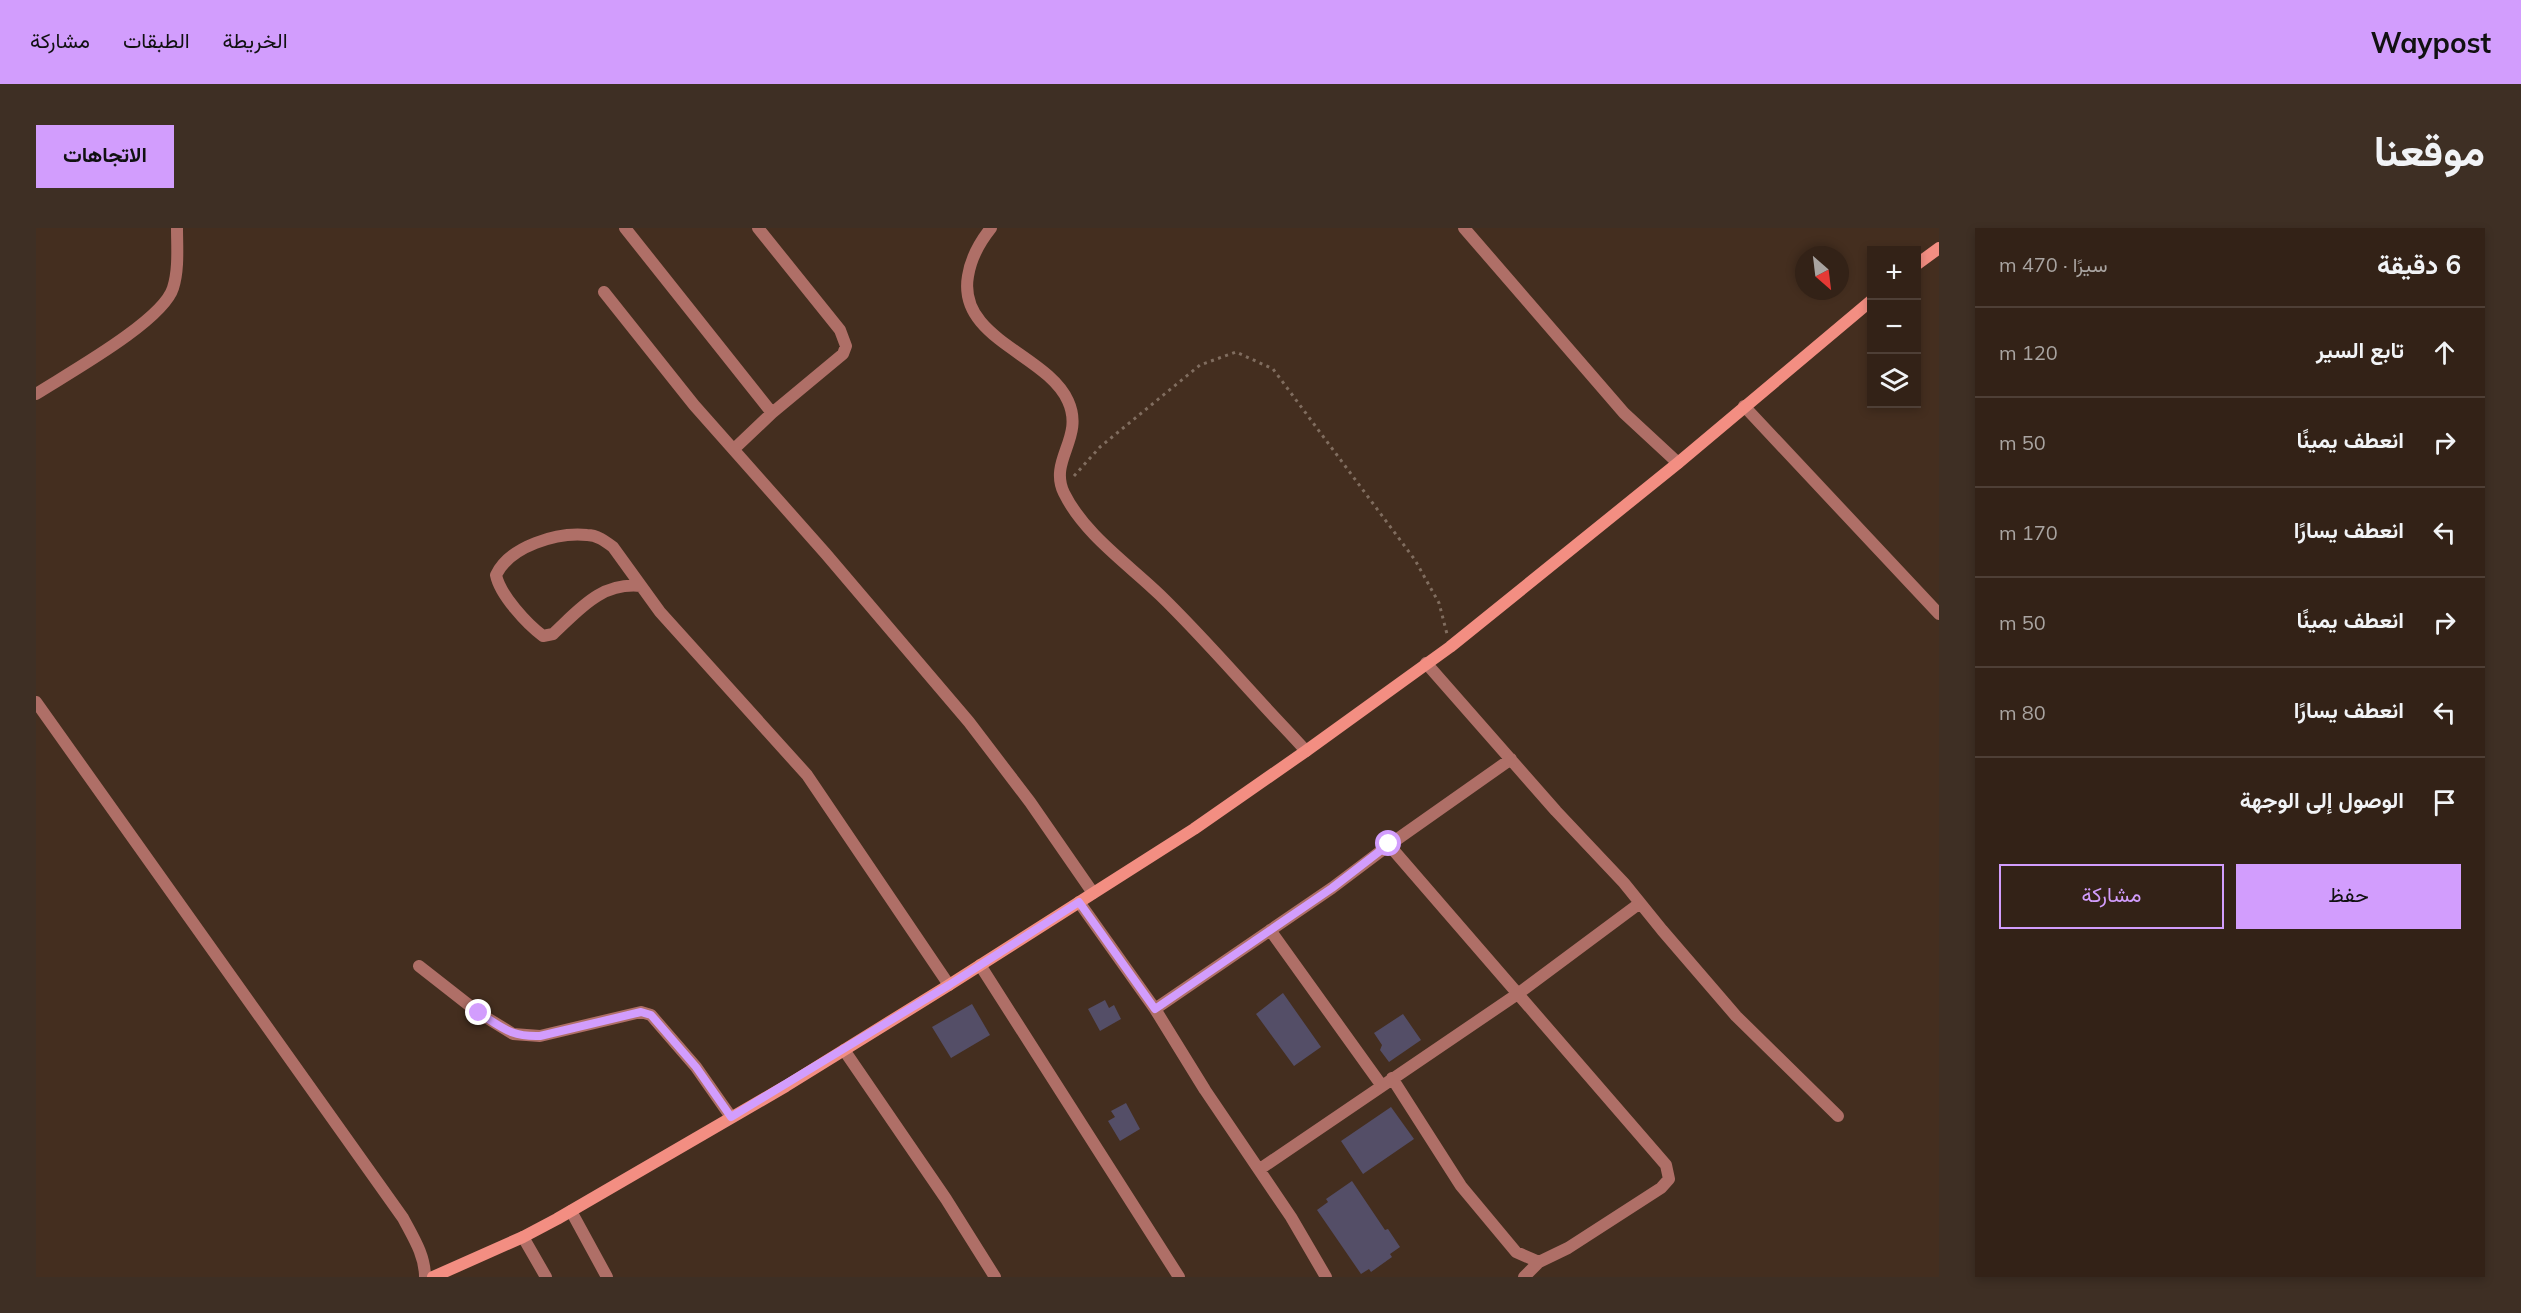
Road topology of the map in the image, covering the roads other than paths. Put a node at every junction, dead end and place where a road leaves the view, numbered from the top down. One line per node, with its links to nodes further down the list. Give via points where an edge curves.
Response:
1 (177, 228): 10 (street, via 173,288 166,303 139,326)
2 (626, 228): 12 (street)
3 (758, 228): 12 (street, via 840,330 846,346 843,354)
4 (991, 228): 19 (street, via 970,264 966,286 973,312 984,327 1056,384 1068,401 1072,438 1059,477 1070,505 1213,648)
5 (1464, 228): 14 (street, via 1624,413)
6 (1939, 248): 7 (main road)
7 (1921, 262)
8 (604, 292): 13 (street)
9 (1867, 304): 11 (main road)
10 (36, 394)
11 (1744, 406): 14 (main road); 16 (street)
12 (772, 413): 13 (street)
13 (734, 449): 22 (street, via 969,722)
14 (1678, 463): 17 (main road)
15 (641, 586): 15 (street, via 612,587 553,634 543,636 529,626 496,575 522,550 541,541 589,535 613,547); 28 (street, via 807,775)
16 (1939, 614)
17 (1426, 663): 19 (main road); 20 (street)
18 (36, 702): 40 (street, via 403,1218 417,1244)
19 (1306, 751): 22 (main road)
20 (1511, 759): 21 (street); 24 (street)
21 (1389, 844): 25 (street); 29 (street)
22 (1093, 893): 23 (main road)
23 (1079, 902): 26 (main road); 30 (street)
24 (1640, 903): 29 (street); 33 (street, via 1736,1016)
25 (1270, 930): 30 (street); 32 (street)
26 (980, 965): 28 (main road); 45 (street)
27 (419, 966): 34 (street, via 513,1034 540,1036 627,1014 651,1015 696,1067)
28 (949, 985): 31 (main road)
29 (1519, 993): 32 (street); 38 (street, via 1666,1165 1669,1179 1568,1248)
30 (1155, 1009): 35 (street)
31 (844, 1050): 34 (main road); 44 (street)
32 (1387, 1082): 35 (street); 38 (street, via 1461,1186 1516,1252)
33 (1838, 1116)
34 (731, 1117): 36 (main road)
35 (1260, 1169): 46 (street)
36 (571, 1211): 37 (main road); 43 (street)
37 (523, 1238): 39 (main road); 42 (street)
38 (1539, 1262): 47 (street)
39 (452, 1273): 41 (main road)
40 (425, 1277)
41 (433, 1277)
42 (546, 1277)
43 (607, 1277)
44 (995, 1277)
45 (1179, 1277)
46 (1326, 1277)
47 (1524, 1277)

